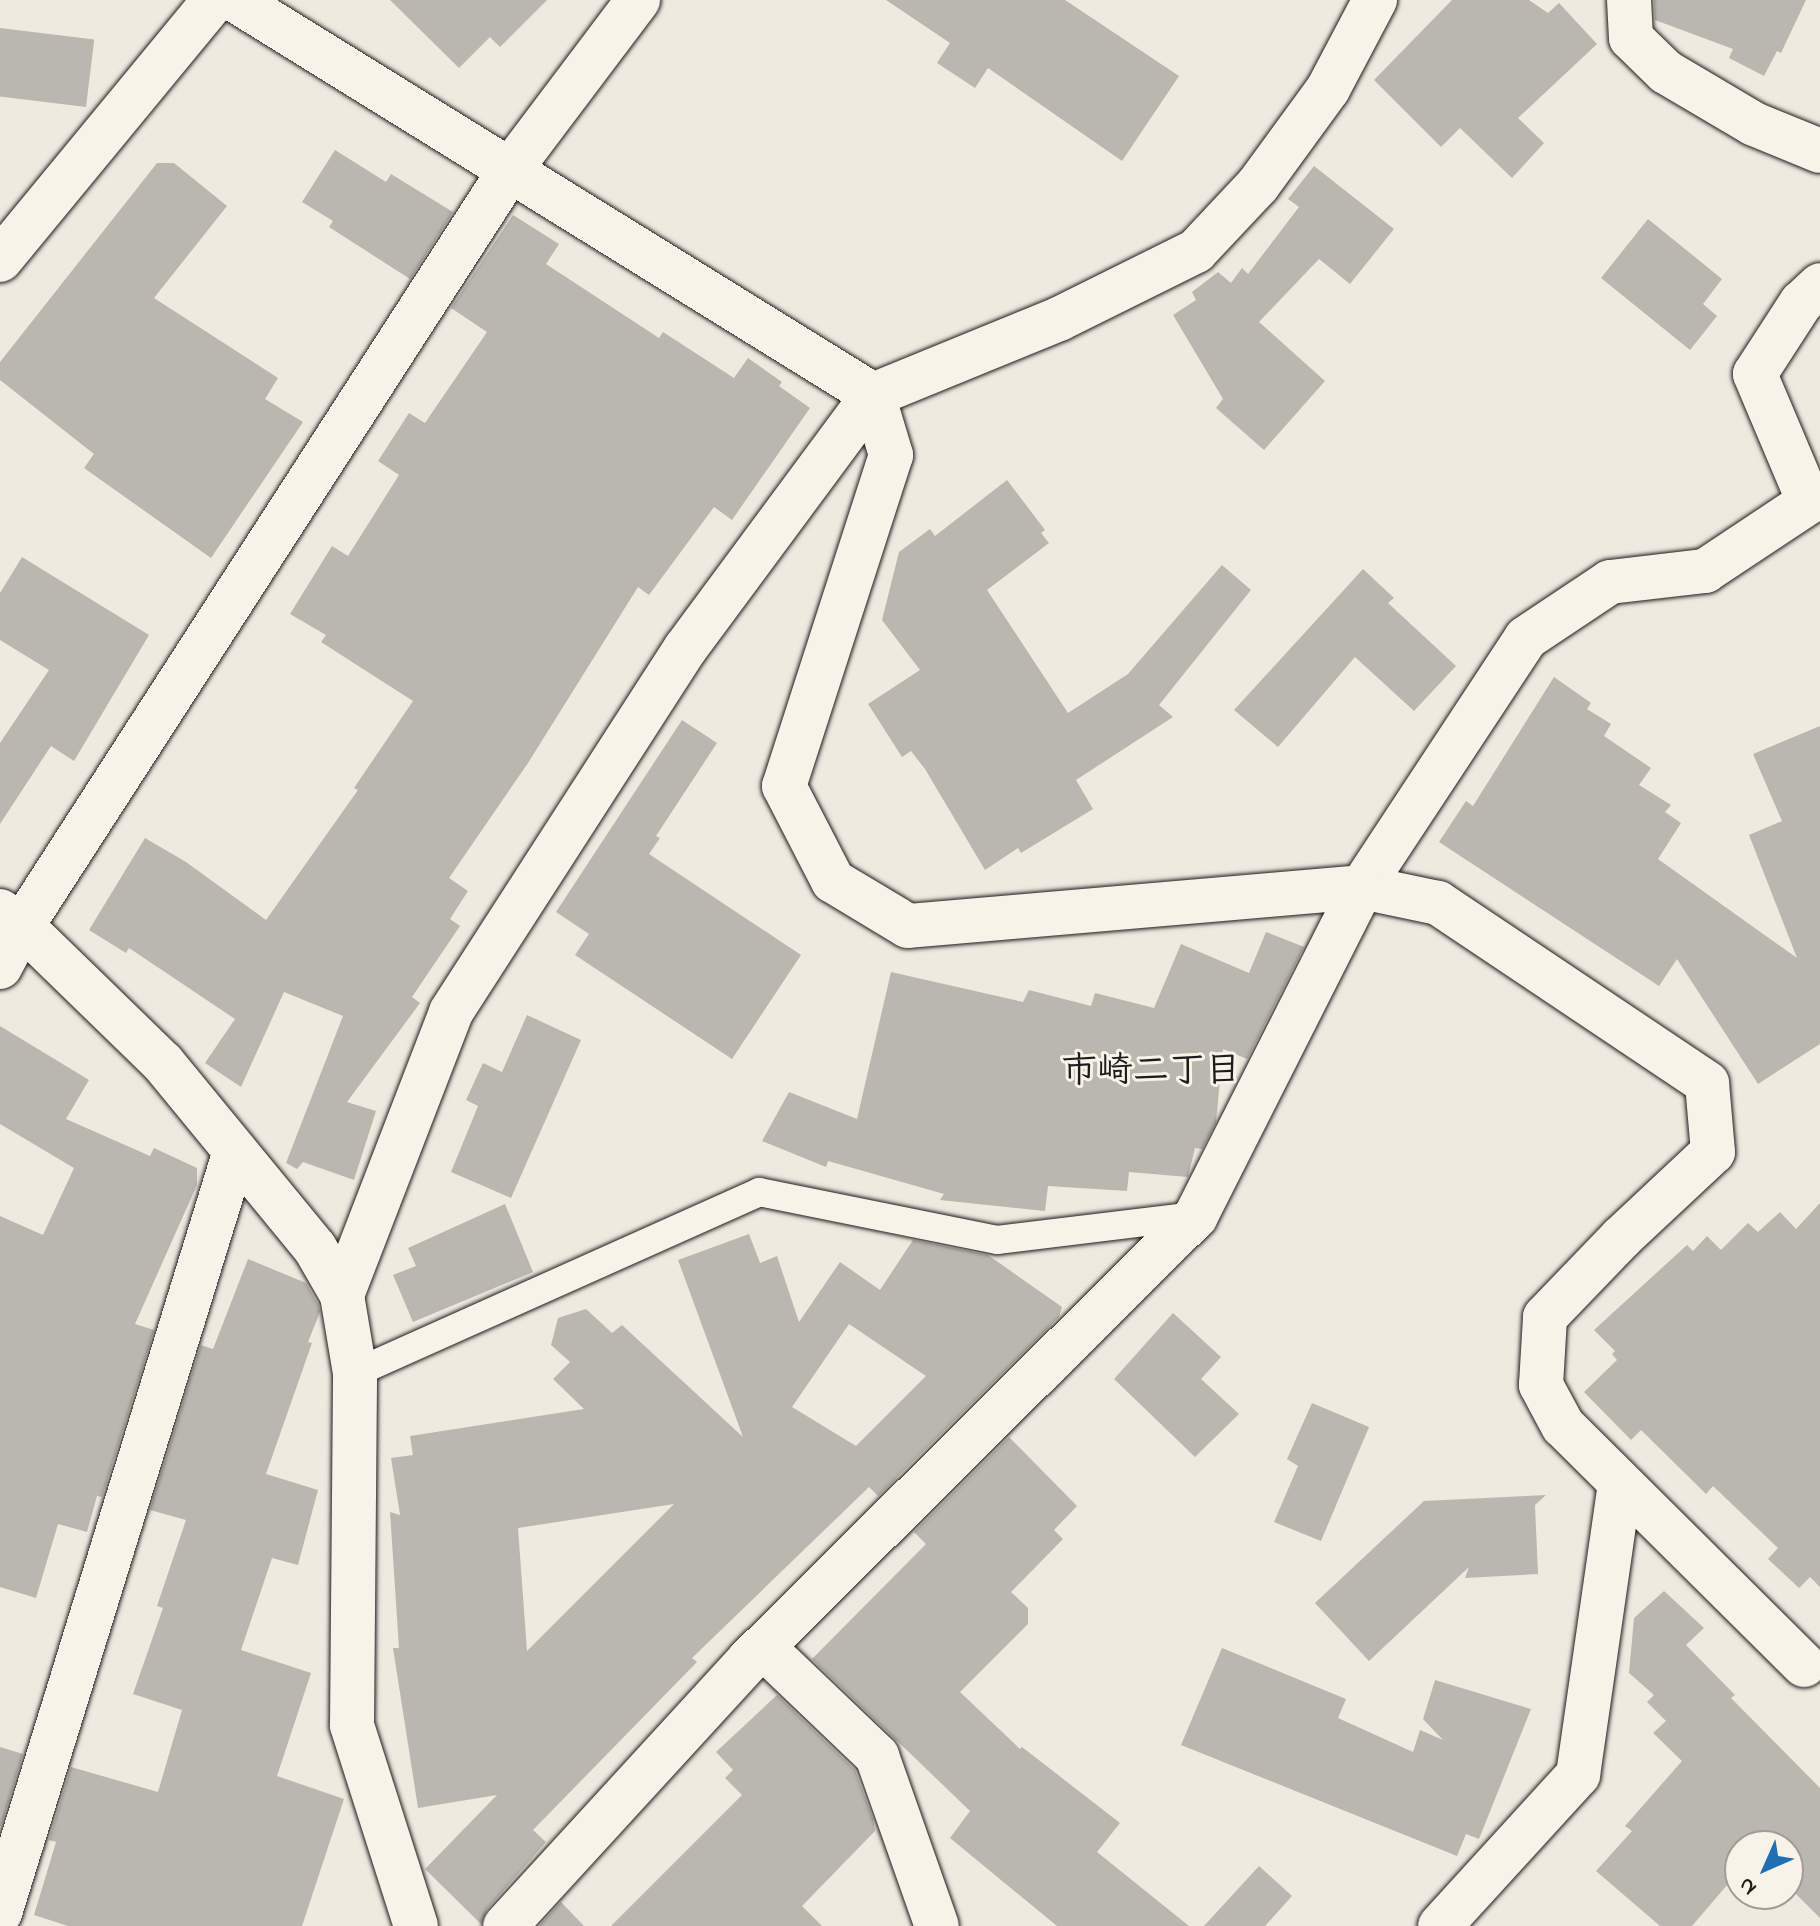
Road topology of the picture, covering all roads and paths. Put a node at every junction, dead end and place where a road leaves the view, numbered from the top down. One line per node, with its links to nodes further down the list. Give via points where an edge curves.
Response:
1 (214, 0): 8 (street)
2 (235, 0): 7 (street)
3 (638, 0): 7 (street)
4 (1375, 0): 10 (street, via 1328,89 1258,185 1196,251 1059,319)
5 (1629, 0): 6 (street, via 1631,38 1666,72 1754,124)
6 (1820, 151)
7 (510, 170): 10 (street); 12 (street)
8 (0, 260)
9 (1820, 285): 11 (street, via 1801,303 1755,374 1809,502 1705,571 1610,582 1526,638)
10 (873, 395): 11 (street, via 891,455 784,786 833,881 908,926); 16 (street, via 685,649 451,1012)
11 (1362, 887): 15 (street); 18 (street, via 1438,903 1707,1083 1713,1152 1545,1317 1541,1385 1563,1426)
12 (11, 919): 13 (street); 14 (street, via 163,1063)
13 (0, 967)
14 (235, 1151): 16 (street, via 315,1248); 21 (street)
15 (1196, 1216): 17 (lane, via 997,1240 759,1192); 19 (street)
16 (342, 1295): 17 (street)
17 (355, 1373): 22 (street, via 352,1725)
18 (1620, 1484): 20 (street); 25 (street, via 1578,1775)
19 (763, 1647): 23 (street); 24 (street, via 877,1756)
20 (1815, 1665)
21 (0, 1913)
22 (416, 1926)
23 (505, 1926)
24 (937, 1926)
25 (1440, 1926)

